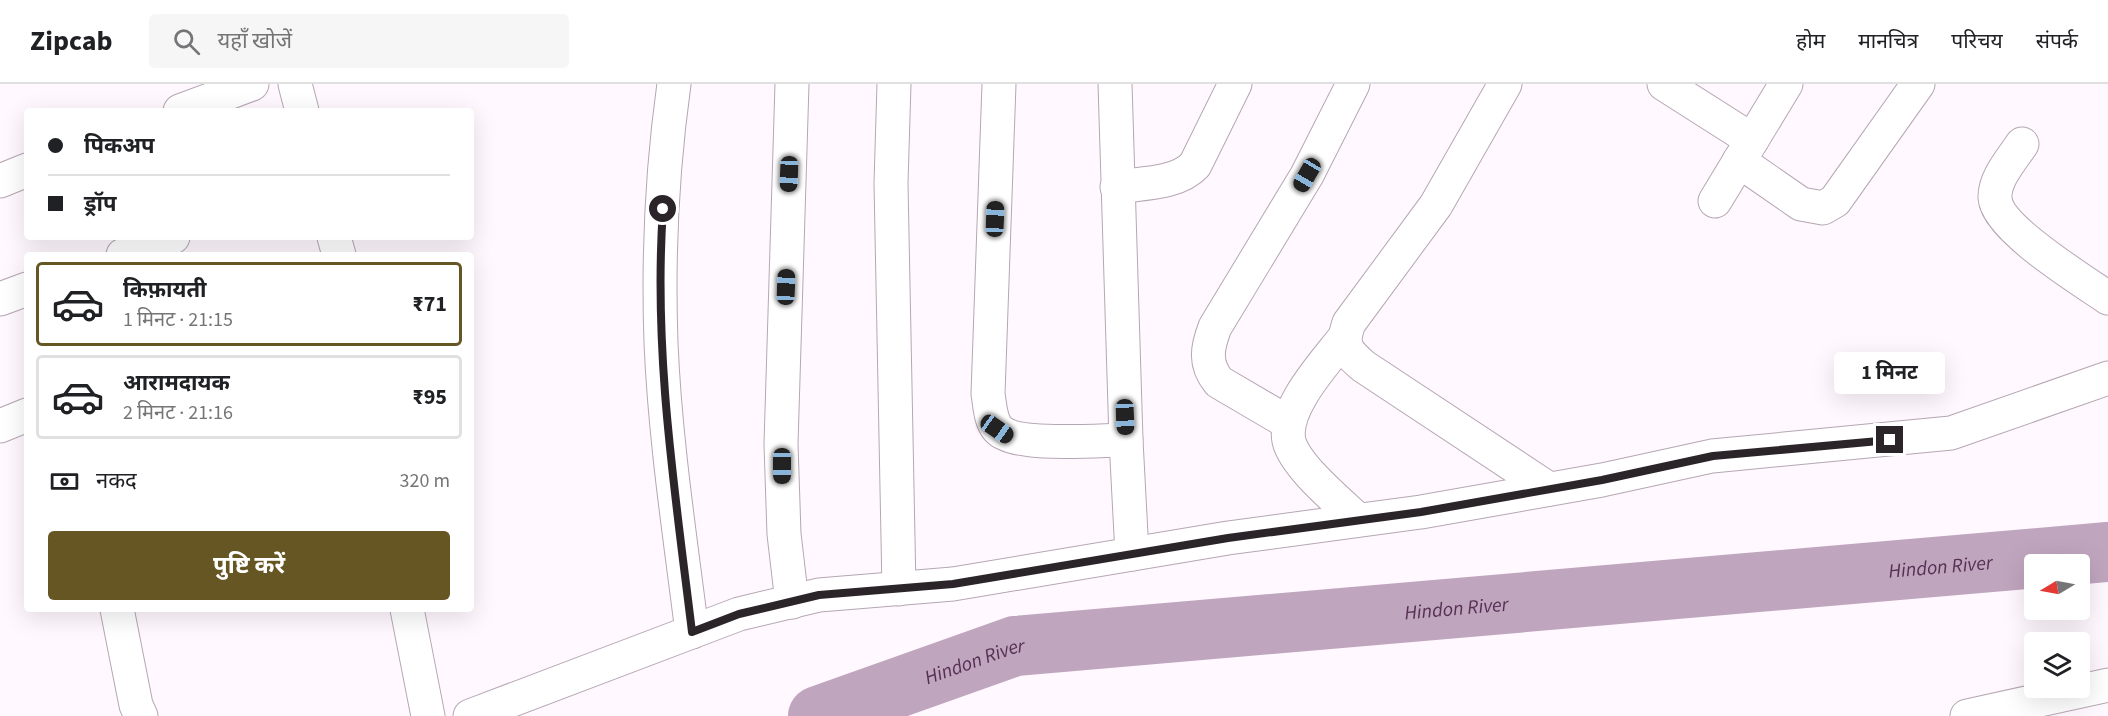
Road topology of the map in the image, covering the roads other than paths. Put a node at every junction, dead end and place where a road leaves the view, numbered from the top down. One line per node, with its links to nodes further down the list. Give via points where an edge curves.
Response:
1 (252, 84): 14 (street)
2 (295, 84): 15 (street)
3 (674, 84): 40 (street, via 662,232 661,342 666,419)
4 (792, 84): 37 (street, via 781,444 784,534)
5 (894, 84): 36 (street, via 891,183)
6 (999, 84): 32 (street, via 988,394 991,414 997,429 1008,436 1029,440)
7 (1115, 84): 20 (street)
8 (1235, 84): 20 (street, via 1189,171 1166,180)
9 (1353, 84): 30 (street, via 1307,175 1208,344 1211,372 1219,382)
10 (1504, 84): 27 (street, via 1436,205 1349,323)
11 (1664, 84): 17 (street)
12 (1786, 84): 17 (street)
13 (1918, 84): 17 (street, via 1835,201 1823,208 1801,204)
14 (188, 108)
15 (301, 108)
16 (2022, 144): 25 (street, via 1997,185 1995,199 2000,212 2040,250)
17 (1746, 151): 21 (street)
18 (24, 171): 19 (street)
19 (0, 181)
20 (1117, 187): 32 (street)
21 (1715, 201)
22 (165, 240): 23 (street)
23 (131, 252)
24 (24, 290): 26 (street)
25 (2108, 298)
26 (0, 299)
27 (1344, 338): 30 (street, via 1307,387); 33 (street, via 1348,353 1363,366)
28 (2108, 378): 33 (street, via 1951,433 1713,456)
29 (24, 416): 31 (street)
30 (1289, 423): 34 (street, via 1289,441 1298,457)
31 (0, 426)
32 (1126, 440): 35 (street)
33 (1549, 489): 34 (street)
34 (1358, 520): 35 (street)
35 (1132, 554): 36 (street, via 953,584)
36 (899, 589): 37 (street, via 819,595)
37 (792, 602): 40 (street, via 739,614)
38 (118, 612): 42 (street)
39 (408, 612): 43 (street)
40 (692, 632): 44 (street)
41 (2108, 685): 45 (street)
42 (141, 716)
43 (428, 716)
44 (470, 716)
45 (1966, 716)

